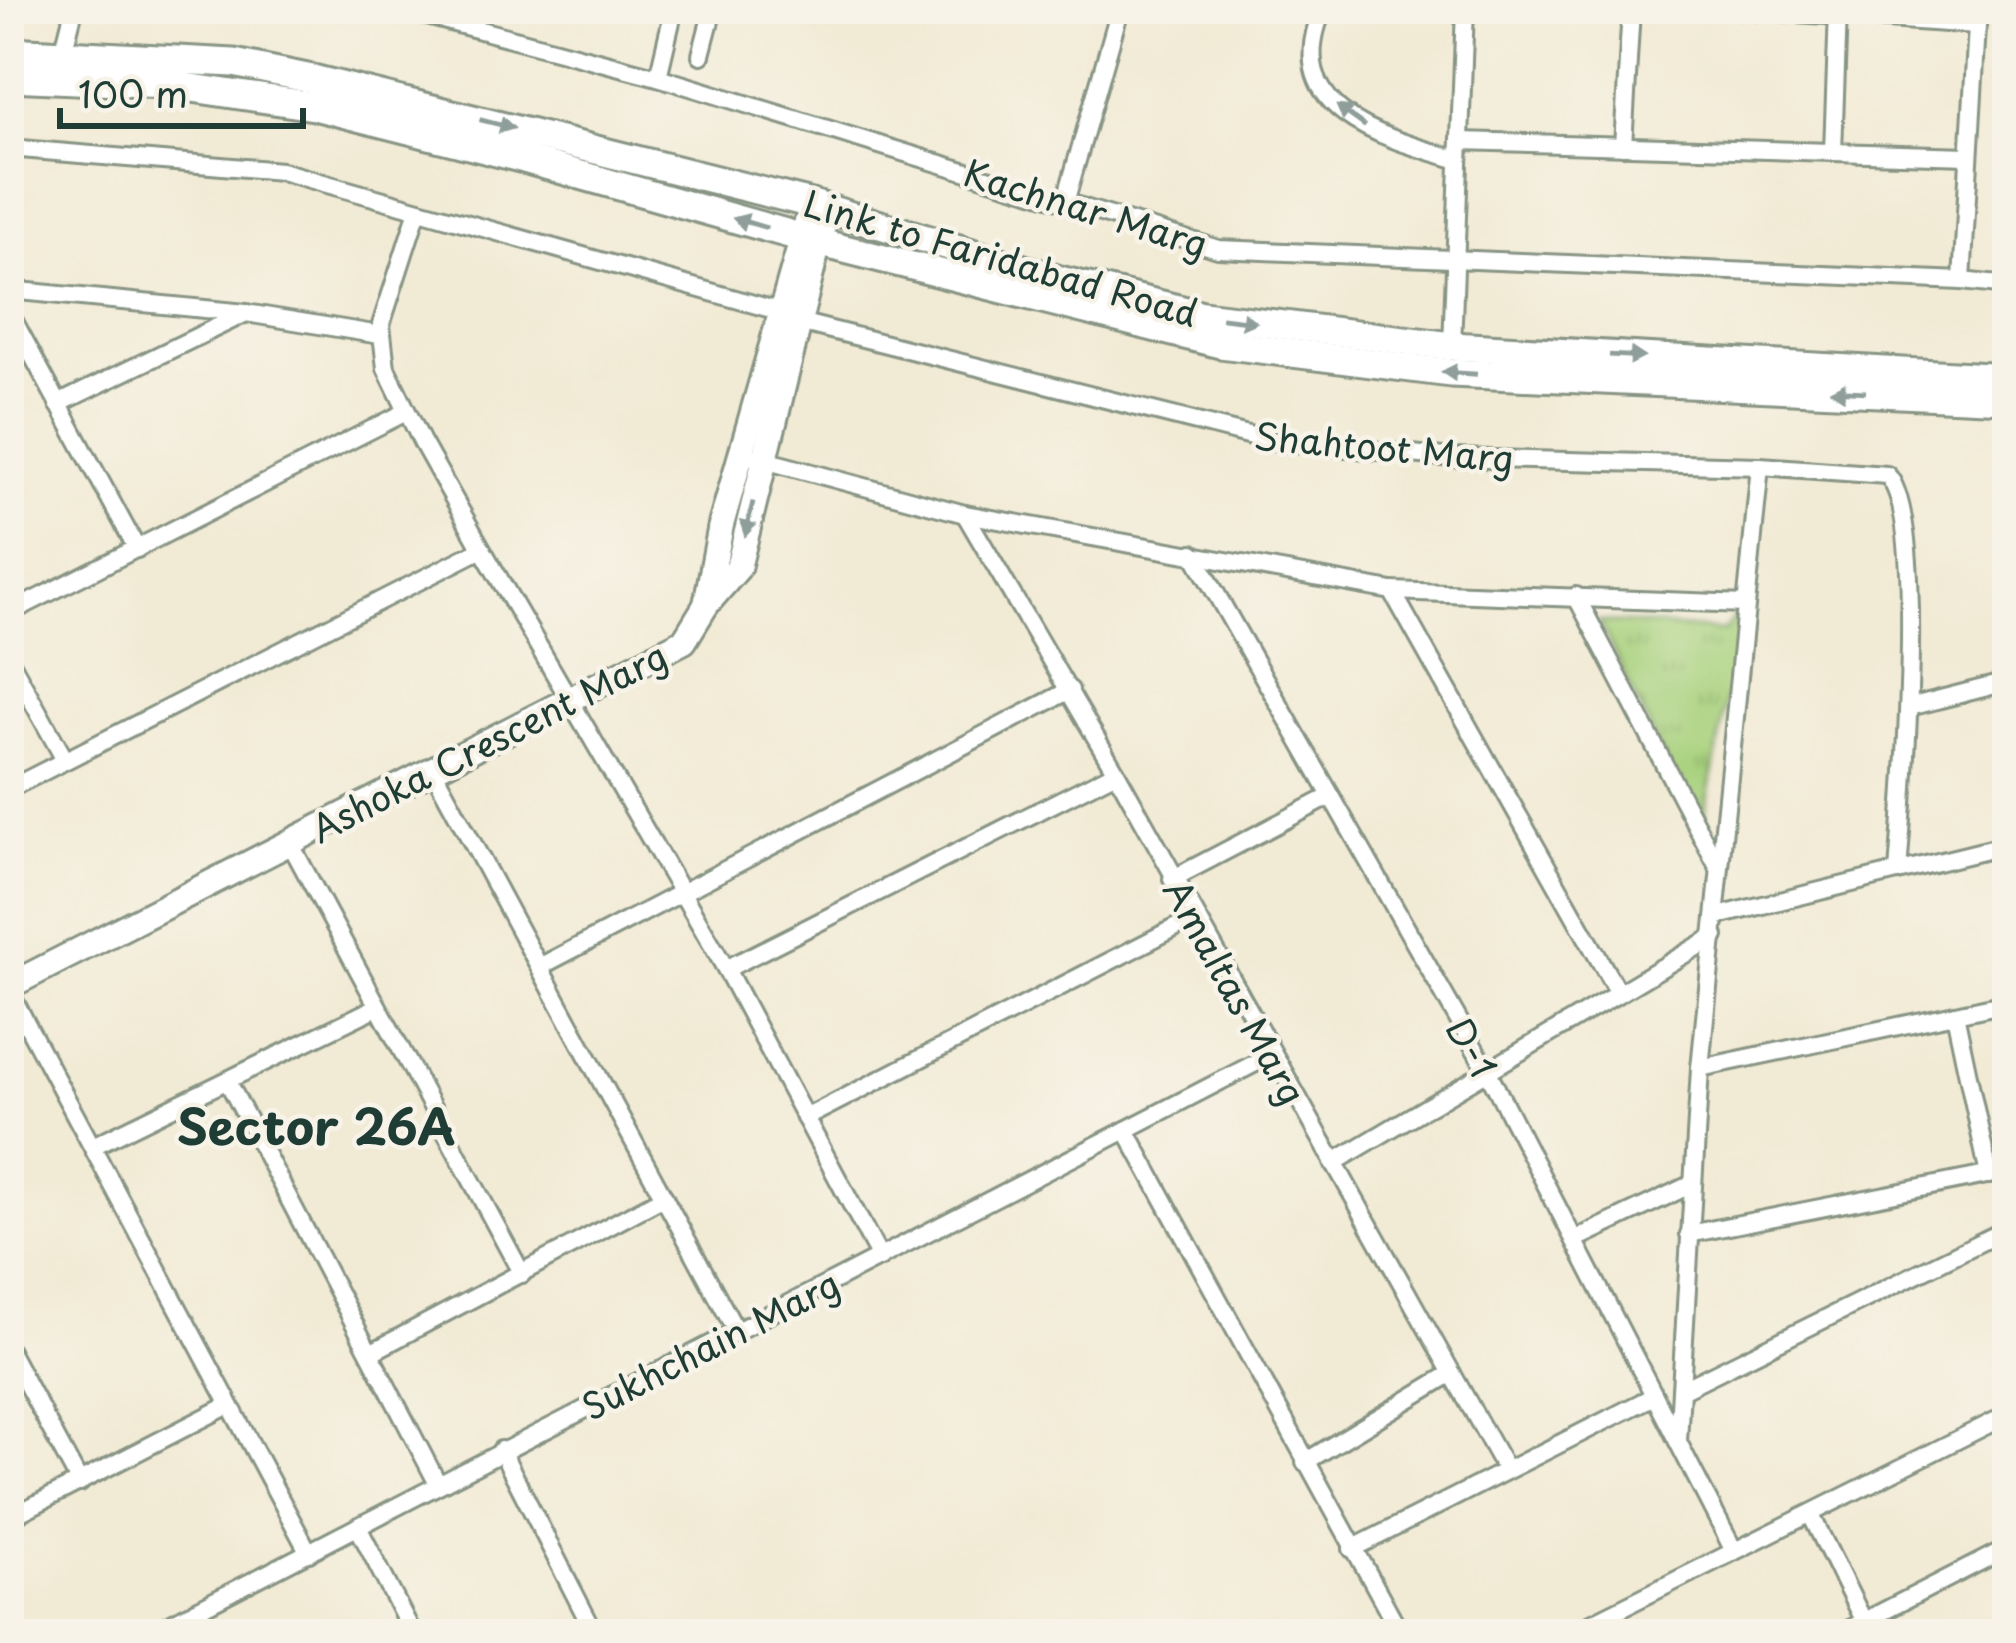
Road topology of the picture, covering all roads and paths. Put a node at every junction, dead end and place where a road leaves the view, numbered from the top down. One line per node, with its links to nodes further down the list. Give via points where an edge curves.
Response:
1 (74, 9): 13 (street)
2 (401, 9): 16 (street, Kachnar Marg)
3 (674, 9): 16 (street)
4 (713, 9): 14 (street)
5 (1120, 9): 22 (street)
6 (1323, 9): 19 (street, one-way to 6, via 1376,133 1325,94 1310,65)
7 (1465, 9): 19 (street)
8 (1631, 9): 17 (street)
9 (1737, 9): 10 (street)
10 (1838, 12): 11 (street); 20 (street)
11 (1978, 17): 21 (street)
12 (9, 51): 13 (main road, Link to Faridabad Road)
13 (63, 53): 23 (main road, Link to Faridabad Road, one-way to 23, via 234,63)
14 (701, 55)
15 (9, 76): 25 (main road, Link to Faridabad Road, one-way to 15, via 314,106 165,84)
16 (658, 77): 22 (street, Kachnar Marg)
17 (1623, 146): 19 (street); 20 (street)
18 (9, 148): 24 (street, via 281,171)
19 (1459, 151): 26 (street)
20 (1833, 152): 21 (street)
21 (1970, 156): 27 (street)
22 (1066, 200): 26 (street, Kachnar Marg, via 1218,249)
23 (820, 206): 25 (street, Ashoka Crescent Marg); 34 (main road, Link to Faridabad Road, one-way to 34, via 1203,315)
24 (418, 210): 32 (street, Shahtoot Marg); 33 (street)
25 (812, 241): 32 (street, Ashoka Crescent Marg); 36 (main road, Link to Faridabad Road, one-way to 25, via 1450,373 1220,344)
26 (1454, 260): 27 (street, Kachnar Marg); 34 (street)
27 (1962, 281): 28 (street, Kachnar Marg)
28 (2007, 286)
29 (9, 290): 31 (street)
30 (9, 312): 37 (street)
31 (246, 313): 33 (street); 37 (street)
32 (791, 317): 39 (street, Ashoka Crescent Marg); 40 (street, Shahtoot Marg, via 1272,441 1454,458)
33 (380, 335): 38 (street)
34 (1452, 346): 35 (main road, Link to Faridabad Road, one-way to 35)
35 (2007, 377)
36 (2007, 398)
37 (58, 404): 43 (street)
38 (406, 412): 42 (street); 43 (street)
39 (752, 457): 41 (street); 52 (street, Ashoka Crescent Marg, via 738,568 684,640)
40 (1760, 466): 47 (street); 53 (street, Shahtoot Marg, via 1874,472 1899,494)
41 (965, 514): 44 (street); 51 (street, Amaltas Marg)
42 (482, 548): 52 (street); 54 (street)
43 (137, 549): 48 (street)
44 (1193, 553): 45 (street); 58 (street, D-1)
45 (1392, 591): 46 (street); 71 (street)
46 (1576, 596): 47 (street); 61 (street)
47 (1746, 604): 61 (street)
48 (9, 613)
49 (9, 659): 54 (street)
50 (2007, 682): 53 (street)
51 (1070, 691): 56 (street, Amaltas Marg); 64 (street)
52 (571, 700): 55 (street, Ashoka Crescent Marg); 64 (street)
53 (1909, 707): 62 (street)
54 (65, 760): 57 (street)
55 (433, 770): 59 (street, Ashoka Crescent Marg); 68 (street)
56 (1116, 772): 63 (street, Amaltas Marg); 69 (street)
57 (9, 789)
58 (1331, 796): 63 (street); 77 (street, D-1)
59 (290, 843): 70 (street, Ashoka Crescent Marg); 73 (street)
60 (2007, 845): 62 (street)
61 (1718, 868): 65 (street)
62 (1898, 872): 65 (street)
63 (1172, 879): 66 (street, Amaltas Marg)
64 (683, 891): 68 (street); 69 (street)
65 (1718, 916): 67 (street)
66 (1194, 918): 75 (street, Amaltas Marg); 79 (street)
67 (1715, 936): 71 (street); 76 (street)
68 (541, 966): 85 (street)
69 (726, 969): 79 (street)
70 (9, 988): 81 (street)
71 (1618, 993): 77 (street)
72 (2007, 1003): 74 (street)
73 (377, 1007): 78 (street); 90 (street)
74 (1955, 1014): 76 (street); 83 (street)
75 (1271, 1055): 80 (street, Sukhchain Marg); 82 (street, Amaltas Marg)
76 (1700, 1068): 84 (street)
77 (1488, 1072): 82 (street); 88 (street, D-1)
78 (228, 1082): 81 (street); 93 (street)
79 (805, 1118): 89 (street)
80 (1126, 1130): 89 (street, Sukhchain Marg); 101 (street)
81 (93, 1146): 97 (street)
82 (1334, 1163): 94 (street, Amaltas Marg)
83 (1998, 1173): 87 (street)
84 (1692, 1184): 87 (street); 88 (street)
85 (664, 1197): 90 (street); 91 (street)
86 (2007, 1228): 95 (street)
87 (1689, 1234): 95 (street)
88 (1576, 1239): 96 (street, D-1)
89 (880, 1258): 91 (street, Sukhchain Marg)
90 (522, 1274): 93 (street)
91 (736, 1330): 100 (street, Sukhchain Marg)
92 (9, 1351): 103 (street)
93 (370, 1353): 104 (street)
94 (1452, 1373): 101 (street); 102 (street, Amaltas Marg)
95 (1681, 1390): 99 (street)
96 (1654, 1396): 99 (street, D-1); 102 (street)
97 (230, 1405): 103 (street); 111 (street)
98 (2007, 1415): 105 (street)
99 (1678, 1442): 110 (street, D-1)
100 (501, 1450): 104 (street, Sukhchain Marg); 115 (street)
101 (1305, 1462): 109 (street)
102 (1506, 1470): 109 (street)
103 (80, 1483): 106 (street)
104 (438, 1484): 107 (street, Sukhchain Marg)
105 (1811, 1515): 110 (street); 112 (street)
106 (9, 1518)
107 (358, 1527): 111 (street, Sukhchain Marg); 114 (street)
108 (2007, 1548): 112 (street)
109 (1352, 1549): 116 (street)
110 (1734, 1551): 117 (street)
111 (309, 1553): 113 (street, Sukhchain Marg)
112 (1867, 1628): 118 (street)
113 (150, 1634)
114 (413, 1634)
115 (595, 1634)
116 (1401, 1634)
117 (1569, 1634)
118 (1840, 1634)

